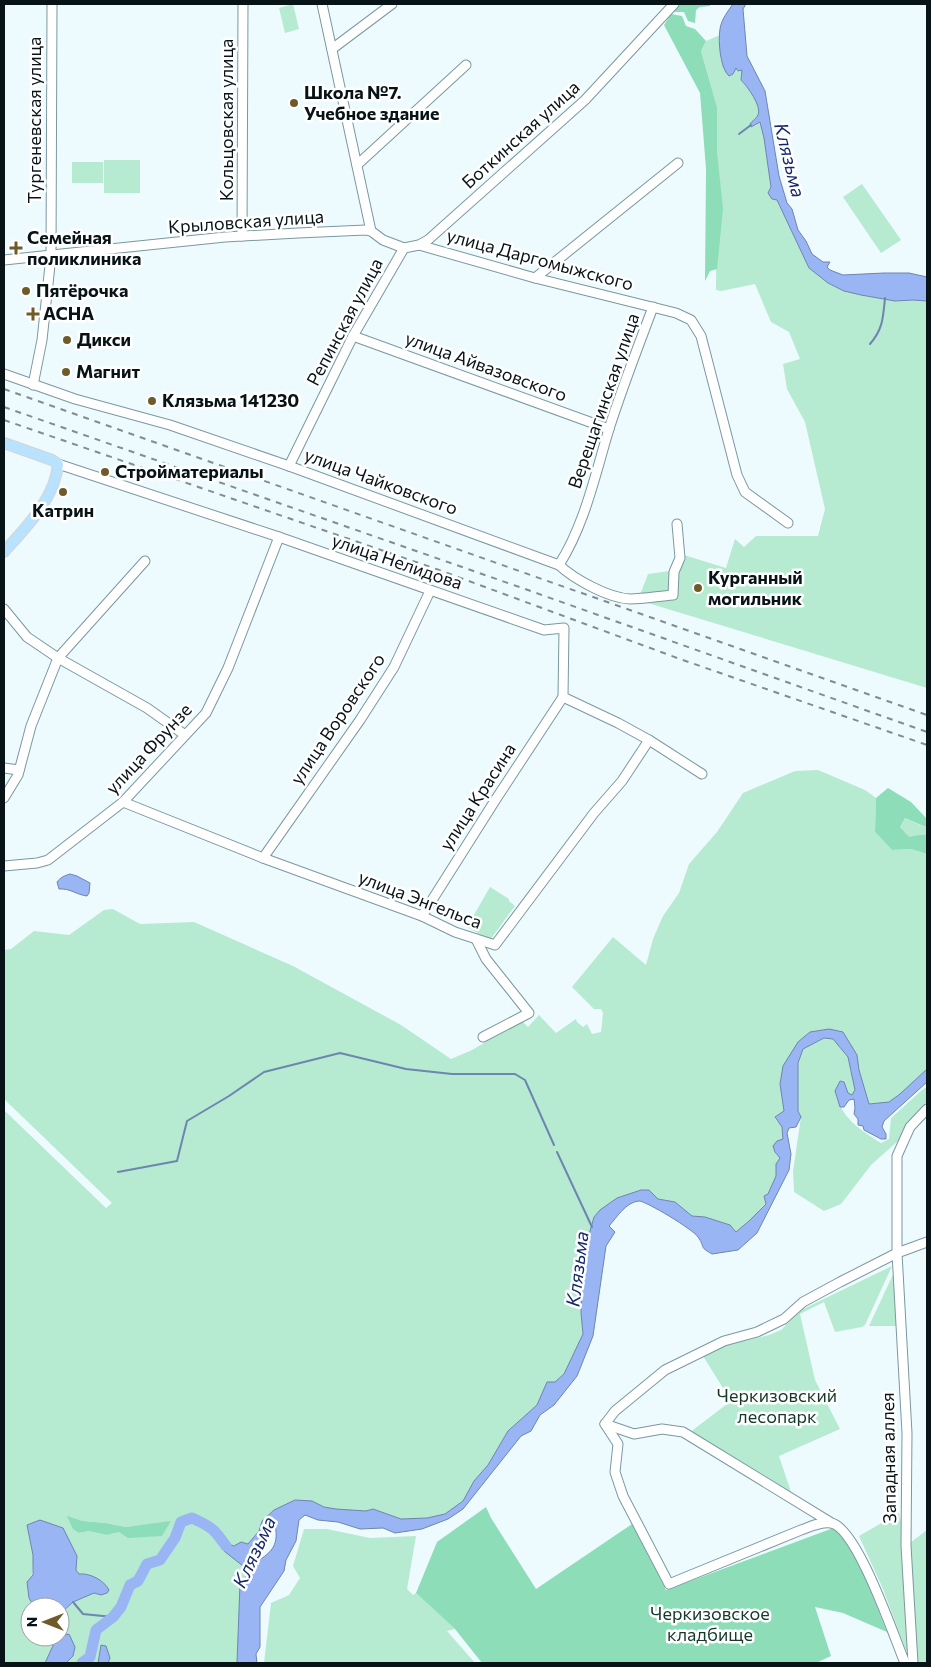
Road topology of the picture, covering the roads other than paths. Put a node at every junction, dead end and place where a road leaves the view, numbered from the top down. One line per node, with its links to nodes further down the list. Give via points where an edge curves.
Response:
1 (52, 4): 14 (street, Тургеневская улица)
2 (244, 4): 11 (street, Кольцовская улица)
3 (322, 4): 6 (street)
4 (392, 4): 6 (street)
5 (674, 4): 12 (street, Боткинская улица, via 585,100)
6 (332, 49): 9 (street)
7 (466, 65): 9 (street)
8 (678, 163): 16 (street)
9 (357, 166): 10 (street)
10 (371, 231): 11 (street, Крыловская улица); 13 (street, via 383,240)
11 (242, 236): 14 (street, Крыловская улица)
12 (419, 245): 13 (street, Боткинская улица); 16 (street, улица Даргомыжского)
13 (404, 248): 18 (street, Репинская улица)
14 (51, 256): 15 (street, Крыловская улица); 20 (street, Тургеневская улица, via 42,340)
15 (4, 260)
16 (535, 278): 17 (street, улица Даргомыжского)
17 (652, 306): 21 (street, Верещагинская улица); 25 (street, Верещагинская улица, via 691,320 701,336 737,475 745,492)
18 (353, 336): 21 (street, улица Айвазовского); 24 (street, Репинская улица)
19 (4, 374): 20 (street, улица Чайковского)
20 (33, 385): 24 (street, улица Чайковского, via 170,425)
21 (609, 429): 30 (street, Верещагинская улица, via 593,486 568,551)
22 (4, 443): 23 (main road, улица Нелидова)
23 (58, 464): 27 (street, улица Нелидова); 28 (main road, via 57,479 37,514)
24 (289, 466): 30 (street, улица Чайковского)
25 (788, 523)
26 (677, 524): 30 (street, улица Чайковского, via 680,558 674,572 673,595 629,599 615,596 569,575)
27 (279, 537): 31 (street, улица Нелидова); 35 (street, улица Фрунзе, via 228,668 206,713)
28 (4, 552)
29 (146, 560): 33 (street)
30 (559, 565)
31 (430, 591): 34 (street, улица Нелидова, via 544,630 564,628); 42 (street, улица Воровского, via 394,667)
32 (4, 609): 33 (street, via 27,637)
33 (58, 658): 35 (street, via 147,708); 38 (street, via 31,726)
34 (563, 697): 36 (street); 44 (street, улица Красина)
35 (185, 735): 41 (street, улица Фрунзе)
36 (649, 740): 39 (street); 45 (street, улица Энгельса, via 622,781 594,813 495,945)
37 (4, 768): 38 (street)
38 (19, 770): 40 (street)
39 (702, 774)
40 (4, 798)
41 (123, 802): 42 (street, улица Энгельса); 43 (street, улица Фрунзе, via 48,860)
42 (263, 858): 44 (street, улица Энгельса)
43 (4, 866)
44 (422, 916): 45 (street, улица Энгельса)
45 (476, 939): 46 (street, via 486,959 529,1013)
46 (483, 1037)
47 (927, 1109): 49 (street, Западная аллея, via 910,1127 897,1156)
48 (927, 1242): 49 (street)
49 (897, 1253): 50 (street, via 803,1302 784,1319 757,1332 724,1341 665,1370 615,1411); 53 (street, Западная аллея, via 907,1433 906,1546)
50 (605, 1424): 51 (street, via 634,1434 662,1429 683,1432); 51 (street, via 618,1444 615,1472 623,1496 669,1584 801,1530)
51 (830, 1522): 52 (street, via 840,1526 855,1546)
52 (905, 1663)
53 (913, 1663)

